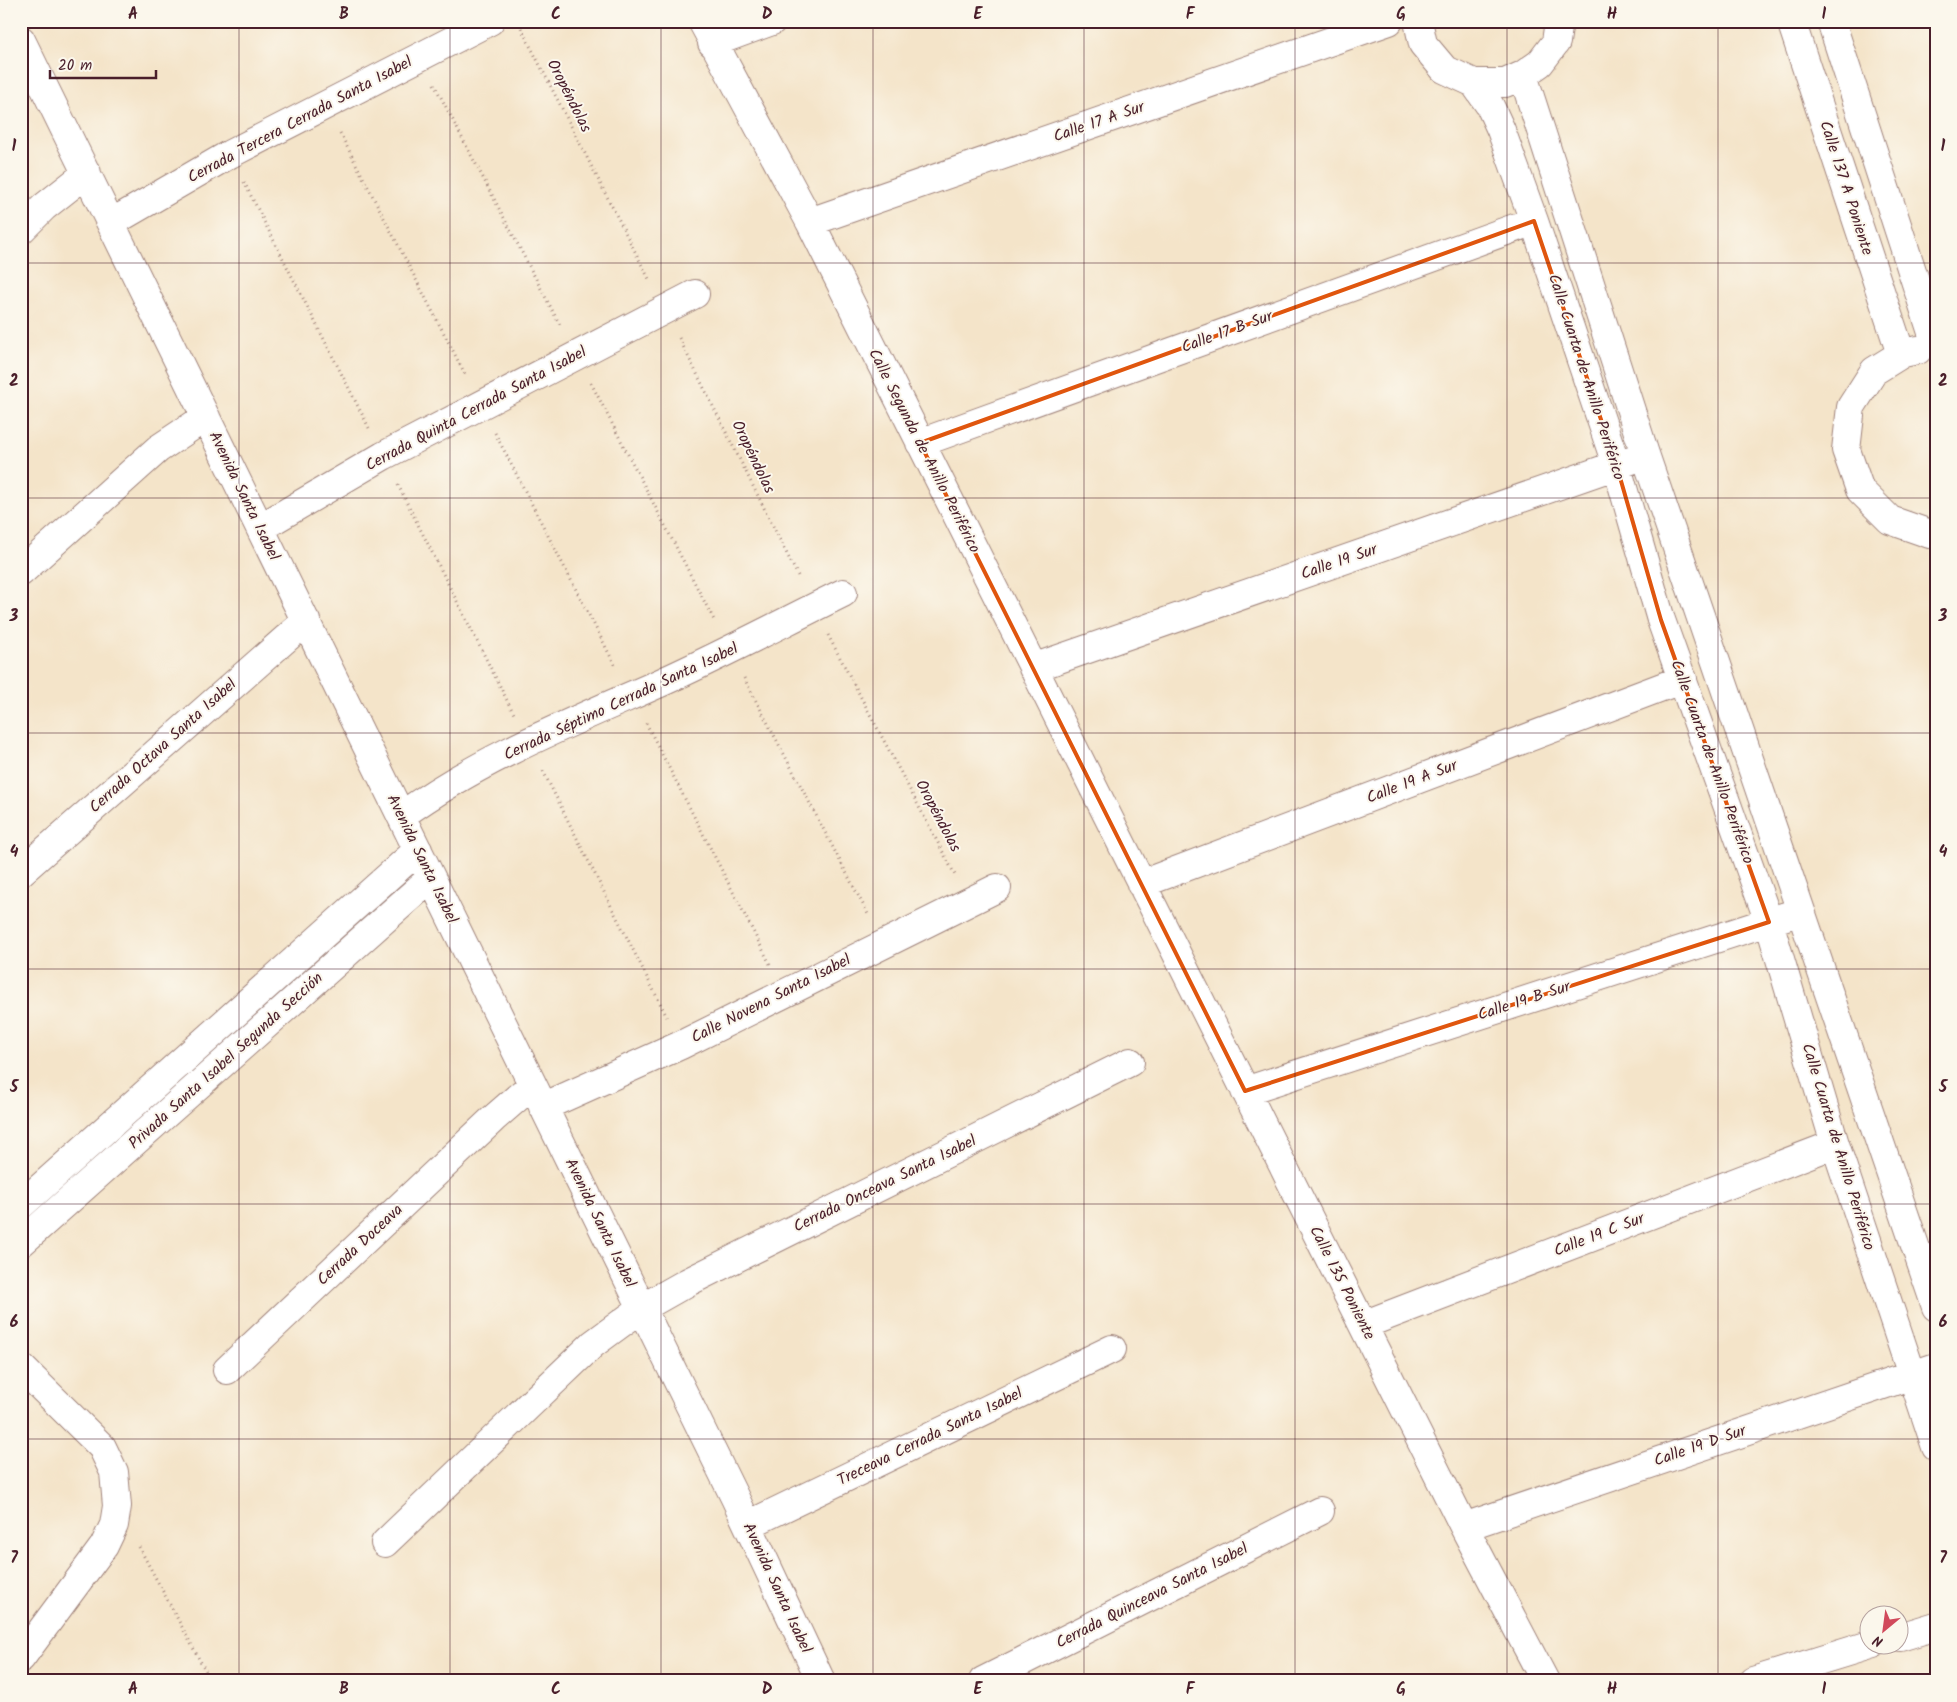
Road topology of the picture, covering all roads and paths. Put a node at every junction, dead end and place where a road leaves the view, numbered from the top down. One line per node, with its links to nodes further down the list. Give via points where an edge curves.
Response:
1 (490, 21): 11 (street, Cerrada Tercera Cerrada Santa Isabel)
2 (517, 21): 22 (path, Oropéndolas)
3 (772, 21): 9 (street)
4 (1389, 21): 18 (street, Calle 17 A Sur)
5 (1418, 21): 13 (street, via 1423,44 1444,70)
6 (1559, 21): 12 (street, via 1556,42 1540,62)
7 (1792, 21): 24 (street, Calle 137 A Poniente)
8 (1830, 21): 23 (street)
9 (707, 32): 18 (street, Calle Segunda de Anillo Periférico)
10 (21, 40): 16 (street, Avenida Santa Isabel)
11 (420, 57): 14 (street, Cerrada Tercera Cerrada Santa Isabel); 25 (path)
12 (1523, 75): 13 (street, via 1505,83); 29 (street, Calle Cuarta de Anillo Periférico)
13 (1474, 83): 17 (street, Calle Cuarta de Anillo Periférico, via 1501,130)
14 (326, 105): 15 (street, Cerrada Tercera Cerrada Santa Isabel); 26 (path)
15 (230, 154): 19 (street, Cerrada Tercera Cerrada Santa Isabel); 30 (path)
16 (87, 173): 19 (street, Avenida Santa Isabel); 20 (street)
17 (1534, 221): 28 (street, Calle 17 B Sur); 31 (street, Calle Cuarta de Anillo Periférico)
18 (810, 222): 28 (street, Calle Segunda de Anillo Periférico)
19 (111, 223): 27 (street, Avenida Santa Isabel)
20 (21, 230)
21 (695, 294): 22 (street, Cerrada Quinta Cerrada Santa Isabel)
22 (665, 310): 25 (street, Cerrada Quinta Cerrada Santa Isabel); 36 (path, Oropéndolas)
23 (1936, 345): 24 (street)
24 (1901, 354): 33 (street, via 1874,371 1851,407 1846,450 1860,490 1890,520)
25 (576, 356): 26 (street, Cerrada Quinta Cerrada Santa Isabel); 38 (path)
26 (481, 406): 30 (street, Cerrada Quinta Cerrada Santa Isabel); 41 (path)
27 (206, 417): 32 (street, Avenida Santa Isabel); 34 (street, via 158,449)
28 (920, 443): 39 (street, Calle Segunda de Anillo Periférico)
29 (1645, 454): 31 (street, Calle 19 Sur); 50 (street, Calle Cuarta de Anillo Periférico)
30 (383, 456): 32 (street, Cerrada Quinta Cerrada Santa Isabel); 42 (path)
31 (1616, 466): 39 (street, Calle 19 Sur); 40 (street, Calle Cuarta de Anillo Periférico)
32 (260, 528): 37 (street, Avenida Santa Isabel)
33 (1934, 539)
34 (21, 572)
35 (843, 593): 36 (street, Cerrada Séptimo Cerrada Santa Isabel)
36 (814, 608): 38 (street, Cerrada Séptimo Cerrada Santa Isabel); 49 (path, Oropéndolas)
37 (306, 621): 43 (street, Avenida Santa Isabel); 45 (street, Cerrada Octava Santa Isabel)
38 (730, 651): 41 (street, Cerrada Séptimo Cerrada Santa Isabel); 52 (path)
39 (1033, 668): 47 (street, Calle Segunda de Anillo Periférico)
40 (1683, 679): 47 (street, Calle 19 A Sur); 51 (street, Calle Cuarta de Anillo Periférico)
41 (631, 695): 42 (street, Cerrada Séptimo Cerrada Santa Isabel); 53 (path)
42 (528, 743): 43 (street, Cerrada Séptimo Cerrada Santa Isabel, via 432,794); 54 (path)
43 (401, 816): 44 (street, Avenida Santa Isabel)
44 (418, 850): 46 (street, Avenida Santa Isabel); 60 (street, Privada Santa Isabel Segunda Sección)
45 (21, 872)
46 (431, 878): 57 (street, Avenida Santa Isabel); 61 (street, Privada Santa Isabel Segunda Sección)
47 (1141, 884): 56 (street, Calle 135 Poniente)
48 (997, 888): 49 (street, Calle Novena Santa Isabel)
49 (969, 902): 52 (street, Calle Novena Santa Isabel)
50 (1802, 910): 51 (street, Calle 19 B Sur); 62 (street, Calle Cuarta de Anillo Periférico)
51 (1769, 922): 56 (street, Calle 19 B Sur); 59 (street, Calle Cuarta de Anillo Periférico)
52 (883, 944): 53 (street, Calle Novena Santa Isabel)
53 (785, 991): 54 (street, Calle Novena Santa Isabel)
54 (681, 1045): 57 (street, Calle Novena Santa Isabel)
55 (1130, 1062): 63 (street, Cerrada Onceava Santa Isabel, via 688,1282)
56 (1245, 1091): 64 (street, Calle 135 Poniente)
57 (538, 1096): 58 (street, Calle Novena Santa Isabel); 63 (street, Avenida Santa Isabel)
58 (493, 1119): 67 (street, Cerrada Doceava)
59 (1835, 1144): 64 (street, Calle 19 C Sur); 68 (street, Calle Cuarta de Anillo Periférico)
60 (21, 1205)
61 (21, 1243)
62 (1936, 1307)
63 (642, 1308): 72 (street, Avenida Santa Isabel); 74 (street, Cerrada Onceava Santa Isabel, via 593,1344)
64 (1363, 1325): 73 (street, Calle 135 Poniente)
65 (1112, 1349): 72 (street, Treceava Cerrada Santa Isabel)
66 (21, 1367): 70 (street, via 102,1447 114,1472)
67 (227, 1370)
68 (1923, 1371): 69 (street, Calle Cuarta de Anillo Periférico); 73 (street, Calle 19 D Sur)
69 (1936, 1447)
70 (117, 1506): 78 (street, via 114,1525 104,1546); 79 (path)
71 (1320, 1511): 81 (street, Cerrada Quinceava Santa Isabel)
72 (748, 1525): 80 (street, Avenida Santa Isabel)
73 (1464, 1527): 82 (street, Calle 135 Poniente)
74 (385, 1543)
75 (1936, 1626): 76 (street)
76 (1910, 1633)
77 (1860, 1648): 83 (street)
78 (21, 1658)
79 (211, 1681)
80 (820, 1681)
81 (983, 1681)
82 (1545, 1681)
83 (1752, 1681)

